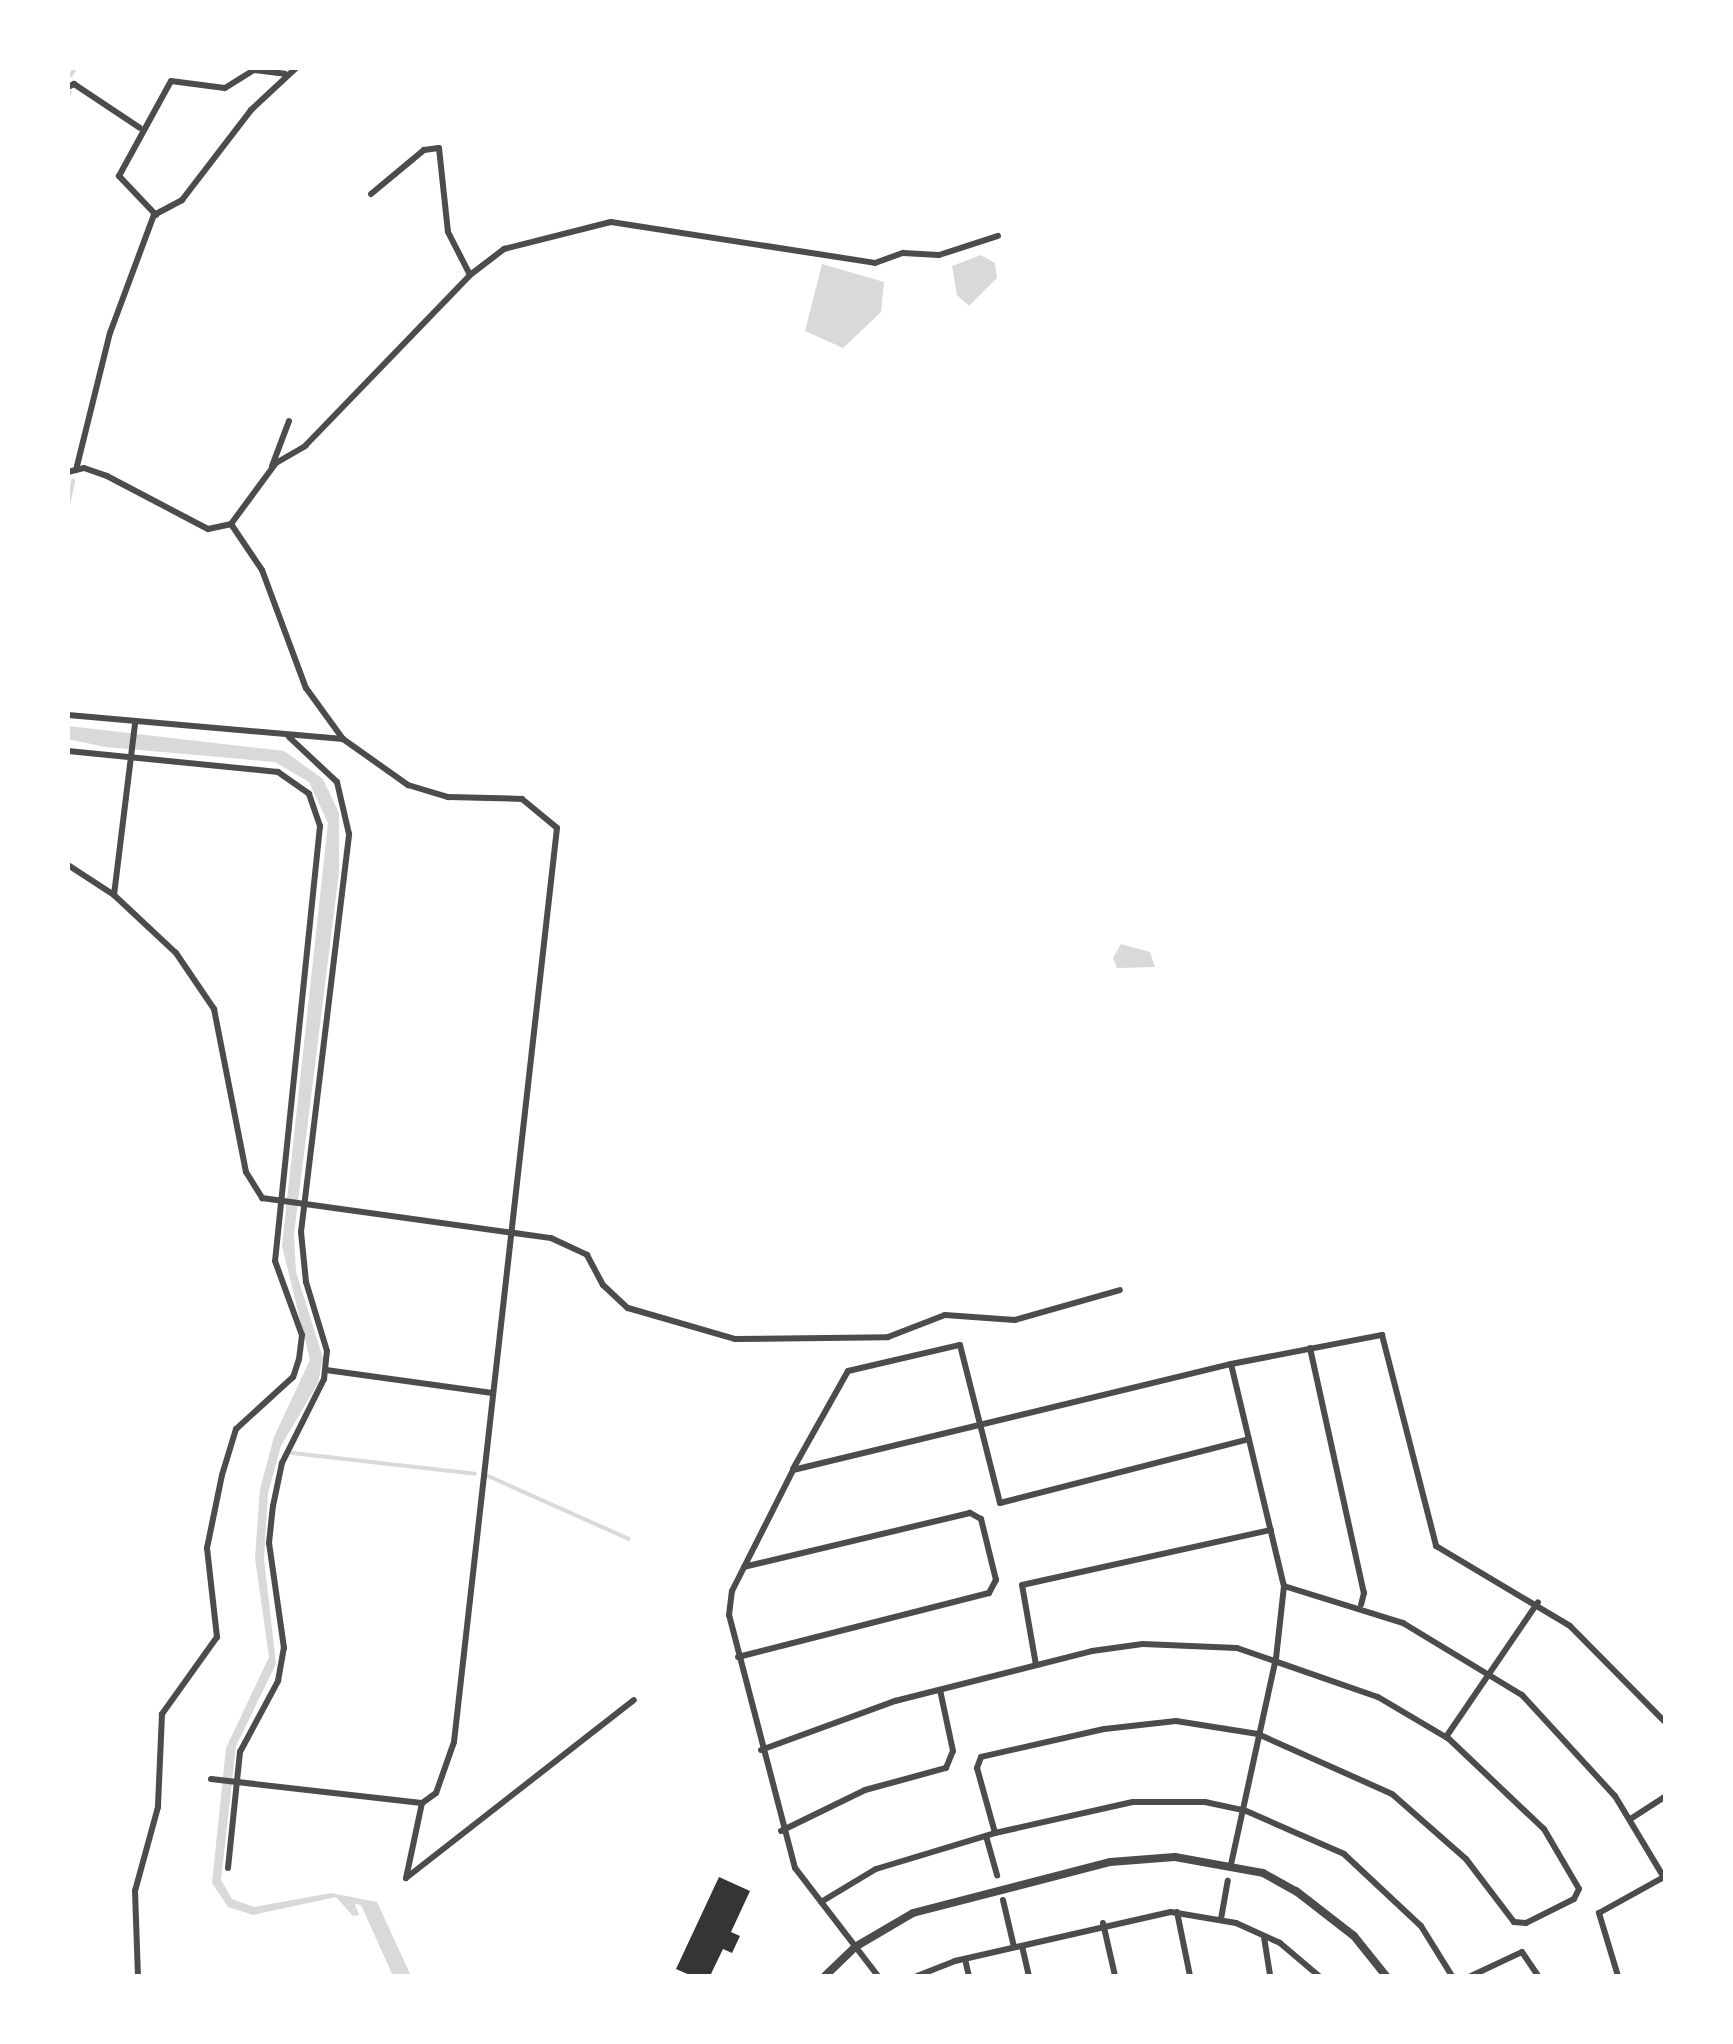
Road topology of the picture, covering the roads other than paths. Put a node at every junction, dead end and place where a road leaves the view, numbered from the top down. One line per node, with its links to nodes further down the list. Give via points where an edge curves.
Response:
1 (296, 68): 2 (street)
2 (286, 74): 4 (street, via 254,70 226,88 171,81); 6 (street, via 206,174 170,211)
3 (68, 87): 4 (street, via 74,84)
4 (140, 128): 6 (street, via 119,176)
5 (371, 194): 8 (street, via 424,150 439,148 448,232)
6 (156, 215): 11 (street, via 110,333)
7 (998, 236): 8 (street, via 939,255 903,253 875,263 611,222 522,243)
8 (470, 274): 10 (street, via 306,446)
9 (289, 421): 10 (street)
10 (272, 468): 12 (street)
11 (72, 471): 12 (street, via 107,476 208,529)
12 (231, 524): 16 (street, via 262,570 306,688)
13 (68, 715): 14 (street)
14 (135, 723): 15 (street); 18 (street)
15 (289, 737): 16 (street); 22 (street, via 337,782 349,834)
16 (342, 739): 23 (street, via 408,785 448,797 522,798 557,828)
17 (68, 751): 18 (street)
18 (130, 758): 20 (street); 21 (street, via 278,772 298,782 316,811 319,845)
19 (68, 865): 20 (street)
20 (114, 895): 21 (street, via 176,953 214,1009 246,1172 262,1198)
21 (281, 1202): 22 (street); 69 (street, via 275,1261 302,1335 300,1358 293,1377 236,1429 222,1475 207,1548 216,1637 162,1714 158,1807 135,1890)
22 (306, 1205): 23 (street); 27 (street, via 301,1254 325,1334)
23 (510, 1229): 24 (street, via 587,1255 602,1285 628,1308 735,1338 888,1336 945,1315 1015,1320 1057,1313); 28 (street)
24 (1120, 1290)
25 (1310, 1348): 26 (street); 35 (street, via 1382,1335 1436,1546); 36 (street, via 1364,1593)
26 (1231, 1364): 29 (street); 30 (street)
27 (326, 1370): 28 (street); 48 (street, via 282,1463 272,1506 269,1543 284,1648 278,1681 240,1752)
28 (492, 1393): 50 (street, via 454,1742 436,1793)
29 (982, 1426): 30 (street, via 1000,1503); 31 (street); 31 (street, via 960,1345 947,1347 838,1378)
30 (1249, 1440): 32 (street)
31 (793, 1470): 33 (street)
32 (1271, 1530): 34 (street); 39 (street, via 1022,1586)
33 (744, 1566): 37 (street, via 728,1604); 37 (street, via 970,1513 981,1518 996,1585 988,1594)
34 (1284, 1586): 36 (street); 38 (street)
35 (1538, 1602): 40 (street); 43 (street)
36 (1361, 1606): 40 (street, via 1432,1637)
37 (738, 1656): 46 (street)
38 (1276, 1658): 39 (street, via 1194,1644 1143,1644); 44 (street); 45 (street, via 1378,1698)
39 (1036, 1665): 41 (street)
40 (1492, 1676): 45 (street); 52 (street, via 1522,1695 1586,1759)
41 (940, 1689): 46 (street); 53 (street, via 952,1751 946,1768 865,1790)
42 (634, 1700): 50 (street, via 406,1878)
43 (1666, 1723)
44 (1258, 1734): 45 (street, via 1392,1794 1466,1859 1514,1922 1526,1923 1574,1899 1579,1883 1544,1829); 51 (street); 54 (street, via 1176,1721 1104,1729 981,1757 976,1768)
45 (1446, 1737)
46 (761, 1750): 53 (street)
47 (211, 1779): 48 (street)
48 (238, 1782): 50 (street); 56 (street)
49 (1666, 1796): 52 (street)
50 (422, 1803)
51 (1244, 1810): 54 (street, via 1159,1800); 55 (street); 80 (street, via 1344,1854 1372,1876 1421,1926)
52 (1632, 1818): 58 (street)
53 (781, 1831): 61 (street, via 795,1868)
54 (990, 1834): 57 (street); 61 (street, via 876,1869)
55 (1231, 1866): 67 (street, via 1175,1856 1110,1862 914,1913); 79 (street, via 1263,1873 1326,1910)
56 (228, 1868)
57 (997, 1876)
58 (1664, 1879): 83 (street, via 1599,1913)
59 (1228, 1881): 63 (street)
60 (1003, 1900): 66 (street)
61 (820, 1902): 67 (street)
62 (1177, 1912): 63 (street); 64 (street); 76 (street)
63 (1221, 1919): 65 (street)
64 (1104, 1923): 66 (street); 75 (street)
65 (1264, 1936): 77 (street); 78 (street)
66 (1018, 1946): 68 (street); 74 (street)
67 (856, 1947): 70 (street); 71 (street)
68 (964, 1959): 72 (street); 73 (street)
69 (138, 1976)
70 (825, 1976)
71 (878, 1976)
72 (917, 1976)
73 (969, 1976)
74 (1030, 1976)
75 (1115, 1976)
76 (1190, 1976)
77 (1270, 1976)
78 (1318, 1976)
79 (1386, 1976)
80 (1452, 1976)
81 (1471, 1976): 82 (street, via 1522,1952)
82 (1538, 1976)
83 (1618, 1976)

